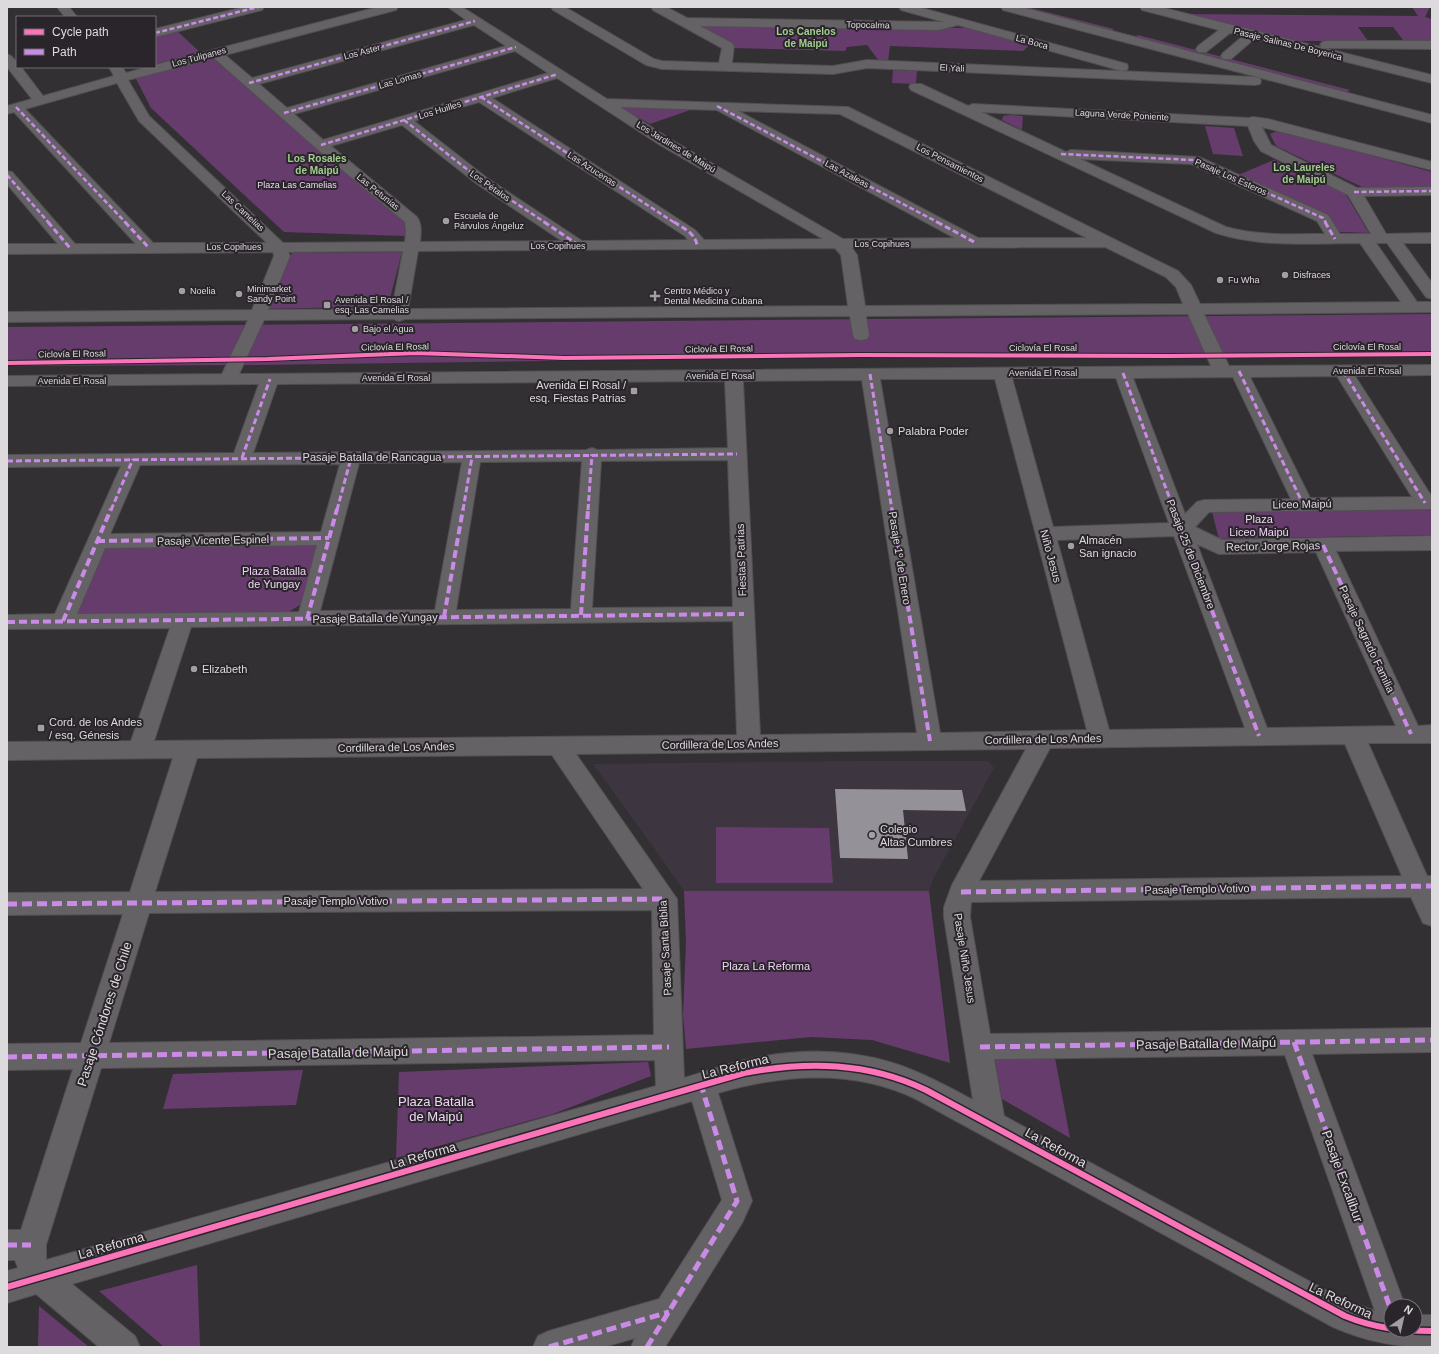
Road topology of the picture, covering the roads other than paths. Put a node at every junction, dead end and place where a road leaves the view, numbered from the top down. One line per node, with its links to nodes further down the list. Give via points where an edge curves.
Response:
1 (63, 7): 11 (street)
2 (258, 7): 17 (street)
3 (392, 7): 25 (street, Los Tulipanes)
4 (454, 7): 12 (street, Los Jardines de Maipú)
5 (557, 7): 29 (street, El Yali, via 650,62 662,65)
6 (657, 7): 14 (street)
7 (905, 7): 13 (street, La Boca)
8 (1008, 7): 10 (street); 15 (street)
9 (1146, 7): 16 (street, Pasaje Salinas De Boyerica)
10 (1036, 10): 18 (street); 19 (street)
11 (70, 16)
12 (475, 20): 23 (street, Los Jardines de Maipú); 36 (street, Los Aster)
13 (956, 21): 14 (street, Topocalma, via 938,26); 15 (street, La Boca)
14 (684, 22): 29 (street, via 728,46)
15 (981, 28): 18 (street, La Boca)
16 (1228, 29): 20 (street, Pasaje Salinas De Boyerica); 24 (street)
17 (156, 33)
18 (1002, 33): 33 (street, La Boca)
19 (1123, 33): 24 (street); 39 (street)
20 (1252, 35): 21 (street, Pasaje Salinas De Boyerica); 26 (street)
21 (1295, 45): 22 (street); 34 (street, Pasaje Salinas De Boyerica)
22 (1432, 45)
23 (516, 47): 32 (street, Los Jardines de Maipú); 46 (street, Las Lomas)
24 (1202, 49): 26 (street)
25 (216, 53): 28 (street, Los Tulipanes); 36 (street, Las Petunias)
26 (1227, 56): 39 (street)
27 (7, 58): 40 (street)
28 (156, 65)
29 (725, 66): 33 (street, El Yali, via 833,70 866,64)
30 (139, 68): 31 (street, Los Tulipanes)
31 (118, 72): 40 (street, Los Tulipanes); 66 (street, Las Camelias, via 136,107 151,126)
32 (558, 74): 38 (street, Los Huilles); 41 (street, Los Jardines de Maipú)
33 (1160, 77): 35 (street, El Yali)
34 (1432, 79)
35 (1255, 81)
36 (249, 83): 46 (street, Las Petunias)
37 (916, 87): 43 (street, Laguna Verde Poniente)
38 (481, 97): 48 (street, Los Huilles); 63 (street, Las Azucenas, via 690,233)
39 (1370, 98): 45 (street); 47 (street)
40 (40, 101): 44 (street, Los Tulipanes)
41 (603, 103): 42 (street, Los Pensamientos); 62 (street, Los Jardines de Maipú)
42 (718, 106): 60 (street, Los Pensamientos, via 843,110); 61 (street, Las Azaleas)
43 (961, 107): 49 (street, Laguna Verde Poniente); 51 (street, Laguna Verde Poniente)
44 (12, 109): 68 (street)
45 (1432, 109)
46 (284, 113): 50 (street, Las Petunias)
47 (1432, 119)
48 (404, 120): 50 (street, Los Huilles); 65 (street, Los Pétalos, via 482,181)
49 (1253, 121): 52 (street, Laguna Verde Poniente, via 1282,126); 55 (street, via 1266,148)
50 (321, 145): 64 (street, Las Petunias, via 412,220)
51 (1061, 154): 57 (street, Laguna Verde Poniente, via 1221,230 1250,238); 57 (street, Pasaje Los Esteros, via 1194,160 1323,218)
52 (1432, 166)
53 (7, 175): 67 (street)
54 (1432, 191): 55 (street)
55 (1354, 192): 59 (street)
56 (1432, 238): 59 (street, Laguna Verde Poniente)
57 (1336, 239): 58 (street, Laguna Verde Poniente)
58 (1366, 239): 59 (street, Laguna Verde Poniente); 71 (street)
59 (1387, 239): 70 (street)
60 (1108, 242): 61 (street, Los Copihues); 73 (street, Los Pensamientos, via 1176,277)
61 (976, 243): 62 (street, Los Copihues)
62 (840, 244): 63 (street, Los Copihues); 74 (street, Los Jardines de Maipú, via 849,255)
63 (697, 245): 65 (street, Los Copihues)
64 (412, 246): 65 (street, Los Copihues); 66 (street, Los Copihues); 75 (street, Las Petunias)
65 (580, 246)
66 (279, 247): 68 (street, Los Copihues); 76 (street, via 282,256)
67 (70, 248): 68 (street, Los Copihues); 69 (street, Los Copihues)
68 (149, 248)
69 (7, 249)
70 (1432, 294)
71 (1412, 307): 72 (street); 73 (street)
72 (1432, 307)
73 (1195, 309): 74 (street); 80 (street, Los Pensamientos)
74 (858, 312): 75 (street); 78 (street, Los Jardines de Maipú)
75 (399, 316): 76 (street)
76 (257, 317): 77 (street); 86 (street)
77 (7, 318)
78 (861, 335)
79 (1432, 370): 81 (street, Avenida El Rosal)
80 (1231, 371): 81 (street, Avenida El Rosal); 82 (street, Avenida El Rosal); 97 (street)
81 (1343, 371): 96 (street)
82 (1123, 372): 84 (street, Avenida El Rosal); 98 (street, Pasaje 25 de Diciembre)
83 (870, 374): 84 (street, Avenida El Rosal); 85 (street, Avenida El Rosal); 116 (street, Pasaje 1º de Enero)
84 (1002, 374): 99 (street, Niño Jesus)
85 (734, 376): 87 (street, Avenida El Rosal); 90 (street, Fiestas Patrias)
86 (228, 379): 87 (street, Avenida El Rosal); 88 (street, Avenida El Rosal)
87 (270, 379): 92 (street)
88 (7, 381)
89 (592, 454): 90 (street, Pasaje Batalla de Rancagua); 91 (street, Pasaje Batalla de Rancagua); 105 (street)
90 (737, 454): 104 (street, Fiestas Patrias)
91 (472, 457): 93 (street, Pasaje Batalla de Rancagua); 106 (street)
92 (242, 458): 93 (street, Pasaje Batalla de Rancagua); 94 (street, Pasaje Batalla de Rancagua)
93 (351, 458): 100 (street)
94 (134, 459): 95 (street, Pasaje Batalla de Rancagua); 101 (street)
95 (8, 463)
96 (1429, 503): 97 (street, Liceo Maipú)
97 (1303, 504): 98 (street, Liceo Maipú, via 1204,506)
98 (1182, 529): 99 (street, Rector Jorge Rojas); 103 (street, Rector Jorge Rojas, via 1219,547); 113 (street, Pasaje 25 de Diciembre)
99 (1045, 534): 114 (street, Niño Jesus)
100 (329, 538): 101 (street, Pasaje Vicente Espinel); 107 (street)
101 (97, 541): 109 (street)
102 (1432, 543): 103 (street, Rector Jorge Rojas)
103 (1323, 545): 111 (street, Pasaje Sagrado Familia)
104 (744, 614): 105 (street, Pasaje Batalla de Yungay); 117 (street, Fiestas Patrias)
105 (581, 615): 106 (street, Pasaje Batalla de Yungay)
106 (444, 617): 107 (street, Pasaje Batalla de Yungay)
107 (308, 619): 108 (street, Pasaje Batalla de Yungay)
108 (183, 620): 109 (street, Pasaje Batalla de Yungay); 120 (street)
109 (63, 621): 110 (street, Pasaje Batalla de Yungay)
110 (7, 622)
111 (1422, 734): 112 (street, Cordillera de Los Andes)
112 (1353, 735): 113 (street, Cordillera de Los Andes); 122 (street)
113 (1259, 736): 114 (street, Cordillera de Los Andes)
114 (1100, 738): 115 (street, Cordillera de Los Andes)
115 (1043, 739): 116 (street, Cordillera de Los Andes); 123 (street, Pasaje Niño Jesus)
116 (930, 741): 117 (street, Cordillera de Los Andes)
117 (749, 744): 118 (street, Cordillera de Los Andes)
118 (549, 746): 119 (street, Cordillera de Los Andes); 124 (street, Pasaje Santa Biblia, via 559,748)
119 (188, 749): 120 (street, Cordillera de Los Andes); 125 (street, Pasaje Cóndores de Chile)
120 (140, 750): 121 (street, Cordillera de Los Andes)
121 (7, 751)
122 (1426, 886): 123 (street, Pasaje Templo Votivo); 127 (street)
123 (961, 892): 131 (street, Pasaje Niño Jesus, via 957,917)
124 (664, 898): 125 (street, Pasaje Templo Votivo); 130 (street, Pasaje Santa Biblia)
125 (139, 903): 126 (street, Pasaje Templo Votivo); 132 (street, Pasaje Cóndores de Chile)
126 (7, 904)
127 (1432, 915)
128 (1432, 1040): 129 (street, Pasaje Batalla de Maipú)
129 (1294, 1042): 131 (street, Pasaje Batalla de Maipú); 140 (street, Pasaje Excalibur)
130 (669, 1047): 132 (street, Pasaje Batalla de Maipú); 135 (street, Pasaje Santa Biblia)
131 (980, 1047): 136 (street, Pasaje Niño Jesus)
132 (91, 1055): 133 (street, Pasaje Batalla de Maipú); 137 (street, Pasaje Cóndores de Chile)
133 (7, 1057)
134 (701, 1085): 135 (street, La Reforma); 136 (street, La Reforma, via 798,1064 855,1067 913,1083); 141 (street, via 737,1201)
135 (670, 1094): 138 (street, La Reforma)
136 (991, 1124): 142 (street, La Reforma, via 1331,1310 1376,1328)
137 (19, 1245): 138 (street, Pasaje Cóndores de Chile)
138 (39, 1277): 139 (street, La Reforma); 143 (street)
139 (7, 1287)
140 (1387, 1298)
141 (669, 1312): 144 (street); 145 (street)
142 (1383, 1327)
143 (124, 1347)
144 (549, 1347)
145 (647, 1347)

